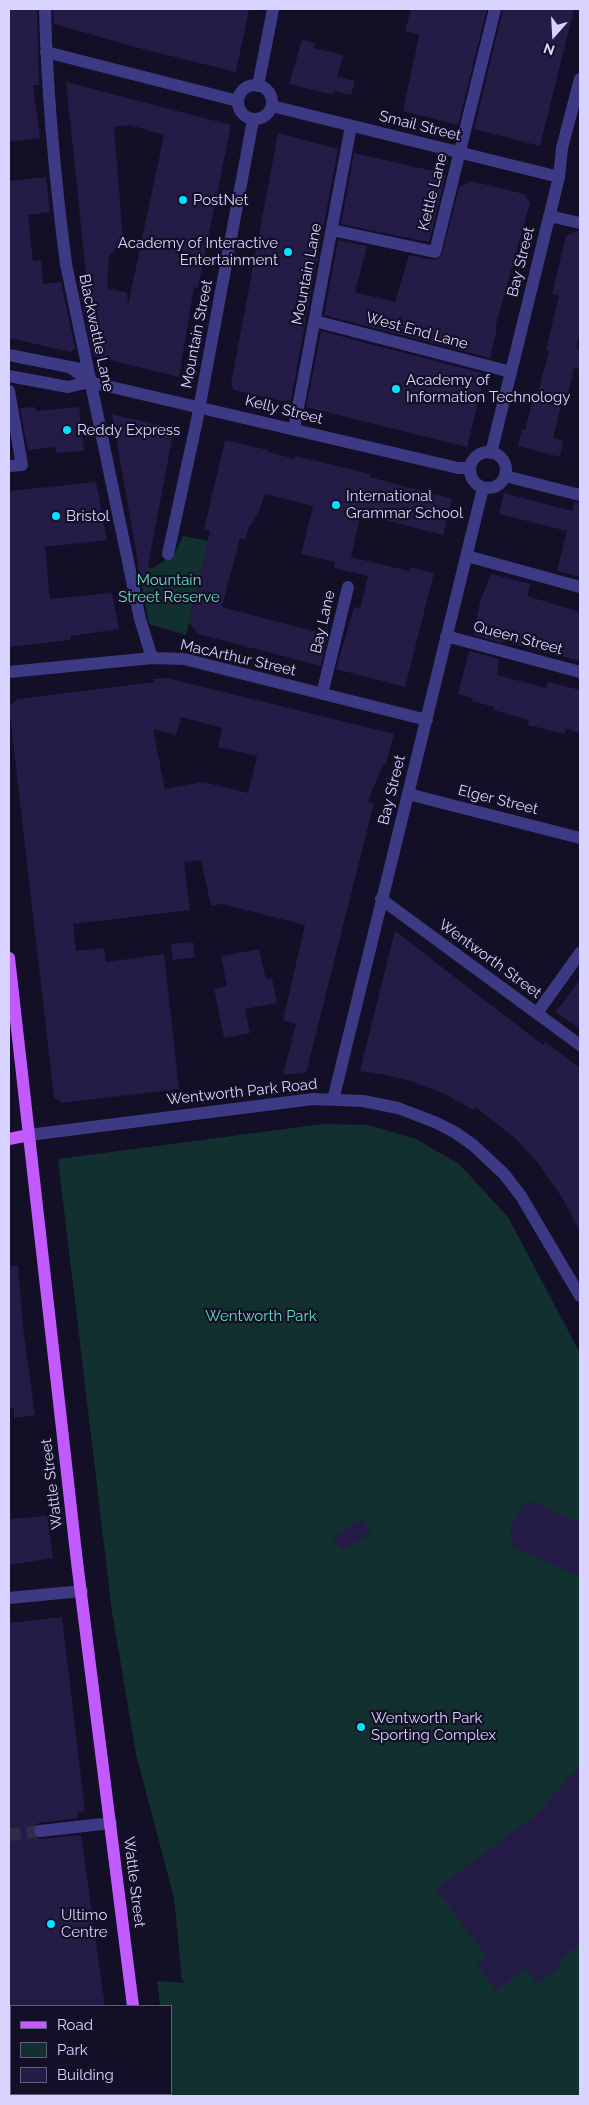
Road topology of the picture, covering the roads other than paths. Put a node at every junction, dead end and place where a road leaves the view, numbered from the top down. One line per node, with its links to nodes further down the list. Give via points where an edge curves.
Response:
1 (45, 9): 4 (street, Blackwattle Lane)
2 (273, 9): 6 (street)
3 (495, 9): 11 (street, Kettle Lane)
4 (46, 52): 7 (street); 19 (street, Blackwattle Lane, via 58,207)
5 (580, 79): 12 (street, Bay Street, via 562,148)
6 (258, 86): 7 (street, via 247,87); 8 (street, via 268,91)
7 (238, 101): 9 (street, via 240,111)
8 (272, 106): 9 (street, via 263,118); 10 (street, Smail Street)
9 (253, 120): 22 (street, Mountain Street)
10 (351, 126): 11 (street, Smail Street); 15 (street, Mountain Lane)
11 (460, 152): 12 (street, Smail Street); 15 (street, Kettle Lane, via 435,252)
12 (560, 177): 13 (street, Bay Street)
13 (549, 216): 14 (street); 18 (street, Bay Street)
14 (580, 223)
15 (332, 230): 16 (street, Mountain Lane)
16 (315, 321): 18 (street, West End Lane); 23 (street, Mountain Lane)
17 (9, 355): 19 (street, Kelly Street)
18 (511, 372): 24 (street, Bay Street)
19 (89, 375): 20 (street, Kelly Street, via 68,387); 22 (street, Kelly Street); 35 (street, Blackwattle Lane, via 140,619)
20 (9, 376)
21 (9, 391): 25 (street, via 22,465)
22 (200, 407): 23 (street, Kelly Street); 30 (street, Mountain Street)
23 (294, 429): 26 (street, Kelly Street, via 458,468)
24 (491, 453): 26 (street, via 477,456); 27 (street, via 501,459)
25 (9, 466)
26 (470, 468): 28 (street, via 471,477)
27 (505, 476): 28 (street, via 499,485); 29 (street)
28 (483, 488): 31 (street, Bay Street)
29 (580, 495)
30 (168, 554)
31 (466, 556): 33 (street); 34 (street, Bay Street)
32 (348, 587): 38 (street, Bay Lane)
33 (580, 587)
34 (446, 636): 37 (street, Queen Street); 39 (street, Bay Street)
35 (152, 658): 36 (street, MacArthur Street); 38 (street, MacArthur Street, via 184,659)
36 (9, 672)
37 (580, 672)
38 (322, 694): 39 (street, MacArthur Street)
39 (427, 720): 40 (street, Bay Street)
40 (408, 794): 41 (street, Elger Street); 42 (street, Bay Street)
41 (580, 838)
42 (381, 899): 45 (street, Wentworth Street); 47 (street, Bay Street)
43 (580, 953): 45 (street)
44 (9, 958): 48 (main road, Wattle Street)
45 (537, 1013): 46 (street, Wentworth Street)
46 (580, 1045)
47 (333, 1100): 48 (street, Wentworth Park Road, via 295,1101); 51 (street, Wentworth Park Road, via 363,1101 398,1108 437,1123 473,1145 504,1174 521,1196)
48 (29, 1135): 49 (main road); 53 (main road, Wattle Street)
49 (9, 1139)
50 (580, 1269): 51 (street)
51 (572, 1280): 52 (street, Wentworth Park Road)
52 (580, 1296)
53 (82, 1590): 54 (street); 55 (main road, Wattle Street)
54 (9, 1598)
55 (111, 1823): 56 (street); 57 (main road, Wattle Street)
56 (40, 1832)
57 (133, 2005)

